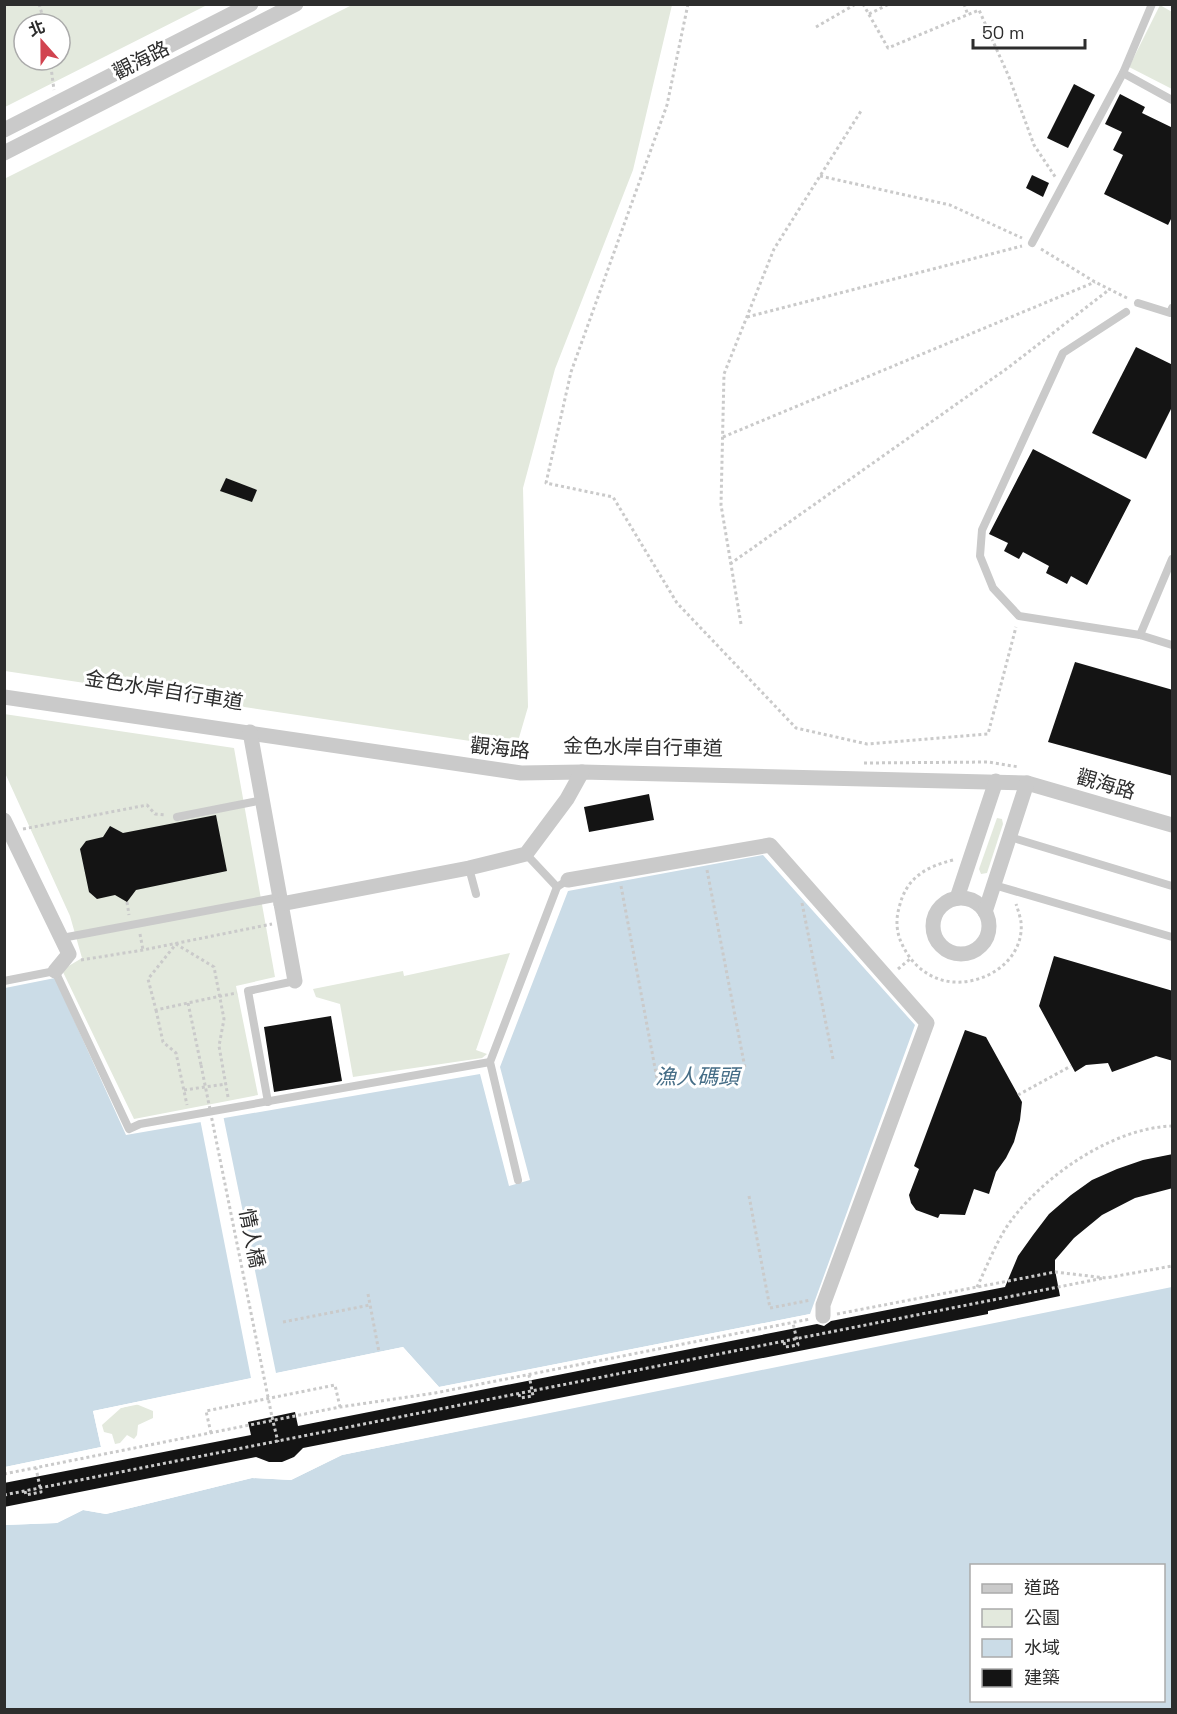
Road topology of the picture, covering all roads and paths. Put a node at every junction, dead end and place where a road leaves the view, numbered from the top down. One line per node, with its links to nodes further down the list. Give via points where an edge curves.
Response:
1 (251, 4): 15 (street, 觀海路)
2 (296, 4): 16 (street, 觀海路)
3 (688, 4): 29 (path, via 668,105 571,372 546,483 613,497 677,603 796,728 867,744 988,734)
4 (856, 4): 11 (path)
5 (863, 4): 9 (path)
6 (889, 4): 9 (path)
7 (964, 4): 10 (path)
8 (1152, 4): 12 (lane)
9 (869, 14): 10 (path, via 888,48)
10 (968, 15): 18 (path, via 979,10 1034,145)
11 (816, 27)
12 (1123, 73): 13 (lane); 18 (lane)
13 (1173, 100)
14 (861, 111): 17 (path)
15 (4, 130)
16 (4, 153)
17 (820, 176): 19 (path, via 950,205); 25 (path, via 774,249)
18 (1063, 187): 19 (lane)
19 (1032, 243): 20 (path); 25 (path)
20 (1095, 282): 21 (path); 26 (path)
21 (1110, 289): 22 (path); 28 (path, via 1009,367)
22 (1138, 303): 23 (lane, via 1170,313)
23 (1173, 308)
24 (1126, 312): 29 (lane, via 1063,353 982,530 980,556 993,588)
25 (747, 317): 26 (path, via 724,374)
26 (723, 437): 28 (path, via 721,505)
27 (1173, 559): 31 (lane)
28 (730, 564): 30 (path)
29 (1019, 616): 31 (lane)
30 (741, 624)
31 (1140, 635): 32 (lane)
32 (1173, 645)
33 (4, 697): 34 (street, 觀海路)
34 (250, 732): 36 (street, 觀海路, via 521,773); 39 (street)
35 (859, 763): 37 (path, via 988,762)
36 (582, 772): 38 (street, 觀海路); 44 (street)
37 (1028, 776): 38 (street, 觀海路); 41 (street, 觀海路); 43 (street)
38 (996, 781): 54 (street)
39 (263, 800): 40 (lane); 55 (street)
40 (177, 817): 42 (path, via 155,814 147,805)
41 (1173, 825)
42 (7, 826): 61 (street)
43 (1010, 837): 50 (street); 51 (lane)
44 (526, 854): 47 (street); 49 (lane)
45 (953, 860): 56 (path, via 932,866 914,878 901,897 896,918 899,940 910,959 926,973 946,981 967,981 1003,967 1019,941 1021,922)
46 (706, 866): 75 (path)
47 (470, 868): 52 (lane); 55 (street)
48 (620, 882): 77 (path)
49 (562, 884): 73 (lane); 92 (street, via 770,845 927,1023 823,1305)
50 (994, 885): 57 (street); 60 (lane)
51 (1173, 886)
52 (476, 894)
53 (801, 898): 72 (path)
54 (957, 898): 57 (street, via 975,901); 57 (street, via 941,906 933,922 936,940 949,952 968,953 984,943 990,925)
55 (280, 901): 58 (street); 59 (lane)
56 (1016, 904)
57 (985, 912)
58 (284, 921): 62 (path); 67 (street)
59 (138, 924): 61 (lane); 63 (path)
60 (1173, 937)
61 (62, 938): 64 (street)
62 (176, 944): 63 (path); 69 (path, via 214,967); 71 (path, via 148,979)
63 (143, 950): 64 (path, via 79,960)
64 (69, 954): 65 (street)
65 (55, 971): 66 (lane); 82 (lane, via 129,1129)
66 (4, 981)
67 (295, 981): 68 (lane)
68 (248, 991): 69 (path); 80 (lane)
69 (220, 996): 70 (path); 76 (path, via 224,1019 219,1046)
70 (188, 1004): 71 (path); 100 (path, 情人橋, bridge)
71 (156, 1010): 78 (path, via 163,1042 176,1053)
72 (833, 1059)
73 (490, 1062): 80 (lane); 84 (lane)
74 (1071, 1066): 79 (path)
75 (745, 1068)
76 (226, 1084): 78 (path); 81 (path)
77 (658, 1084)
78 (184, 1090): 82 (path)
79 (1018, 1095)
80 (268, 1102): 81 (lane)
81 (231, 1109): 82 (lane)
82 (189, 1116)
83 (1173, 1126): 88 (path, via 1134,1133 1103,1145 1051,1180 1012,1219)
84 (518, 1180)
85 (749, 1196): 90 (path, via 770,1308)
86 (1173, 1266): 87 (path)
87 (1106, 1278): 88 (path, via 1055,1272); 95 (path)
88 (977, 1287): 92 (path)
89 (368, 1294): 91 (path)
90 (816, 1299)
91 (370, 1305): 93 (path); 96 (path)
92 (823, 1316): 97 (path)
93 (283, 1322)
94 (793, 1322): 95 (path, via 798,1345 785,1347)
95 (784, 1342): 98 (path)
96 (379, 1352)
97 (529, 1375): 98 (path, via 533,1396 520,1398); 99 (path)
98 (519, 1394): 102 (path)
99 (340, 1407): 100 (path); 101 (path, via 335,1385 206,1411)
100 (273, 1419): 101 (path); 102 (path, 情人橋)
101 (211, 1433): 103 (path)
102 (278, 1442): 105 (path)
103 (36, 1468): 104 (path); 105 (path, via 41,1492 26,1495)
104 (4, 1474)
105 (25, 1491): 106 (path)
106 (4, 1495)

